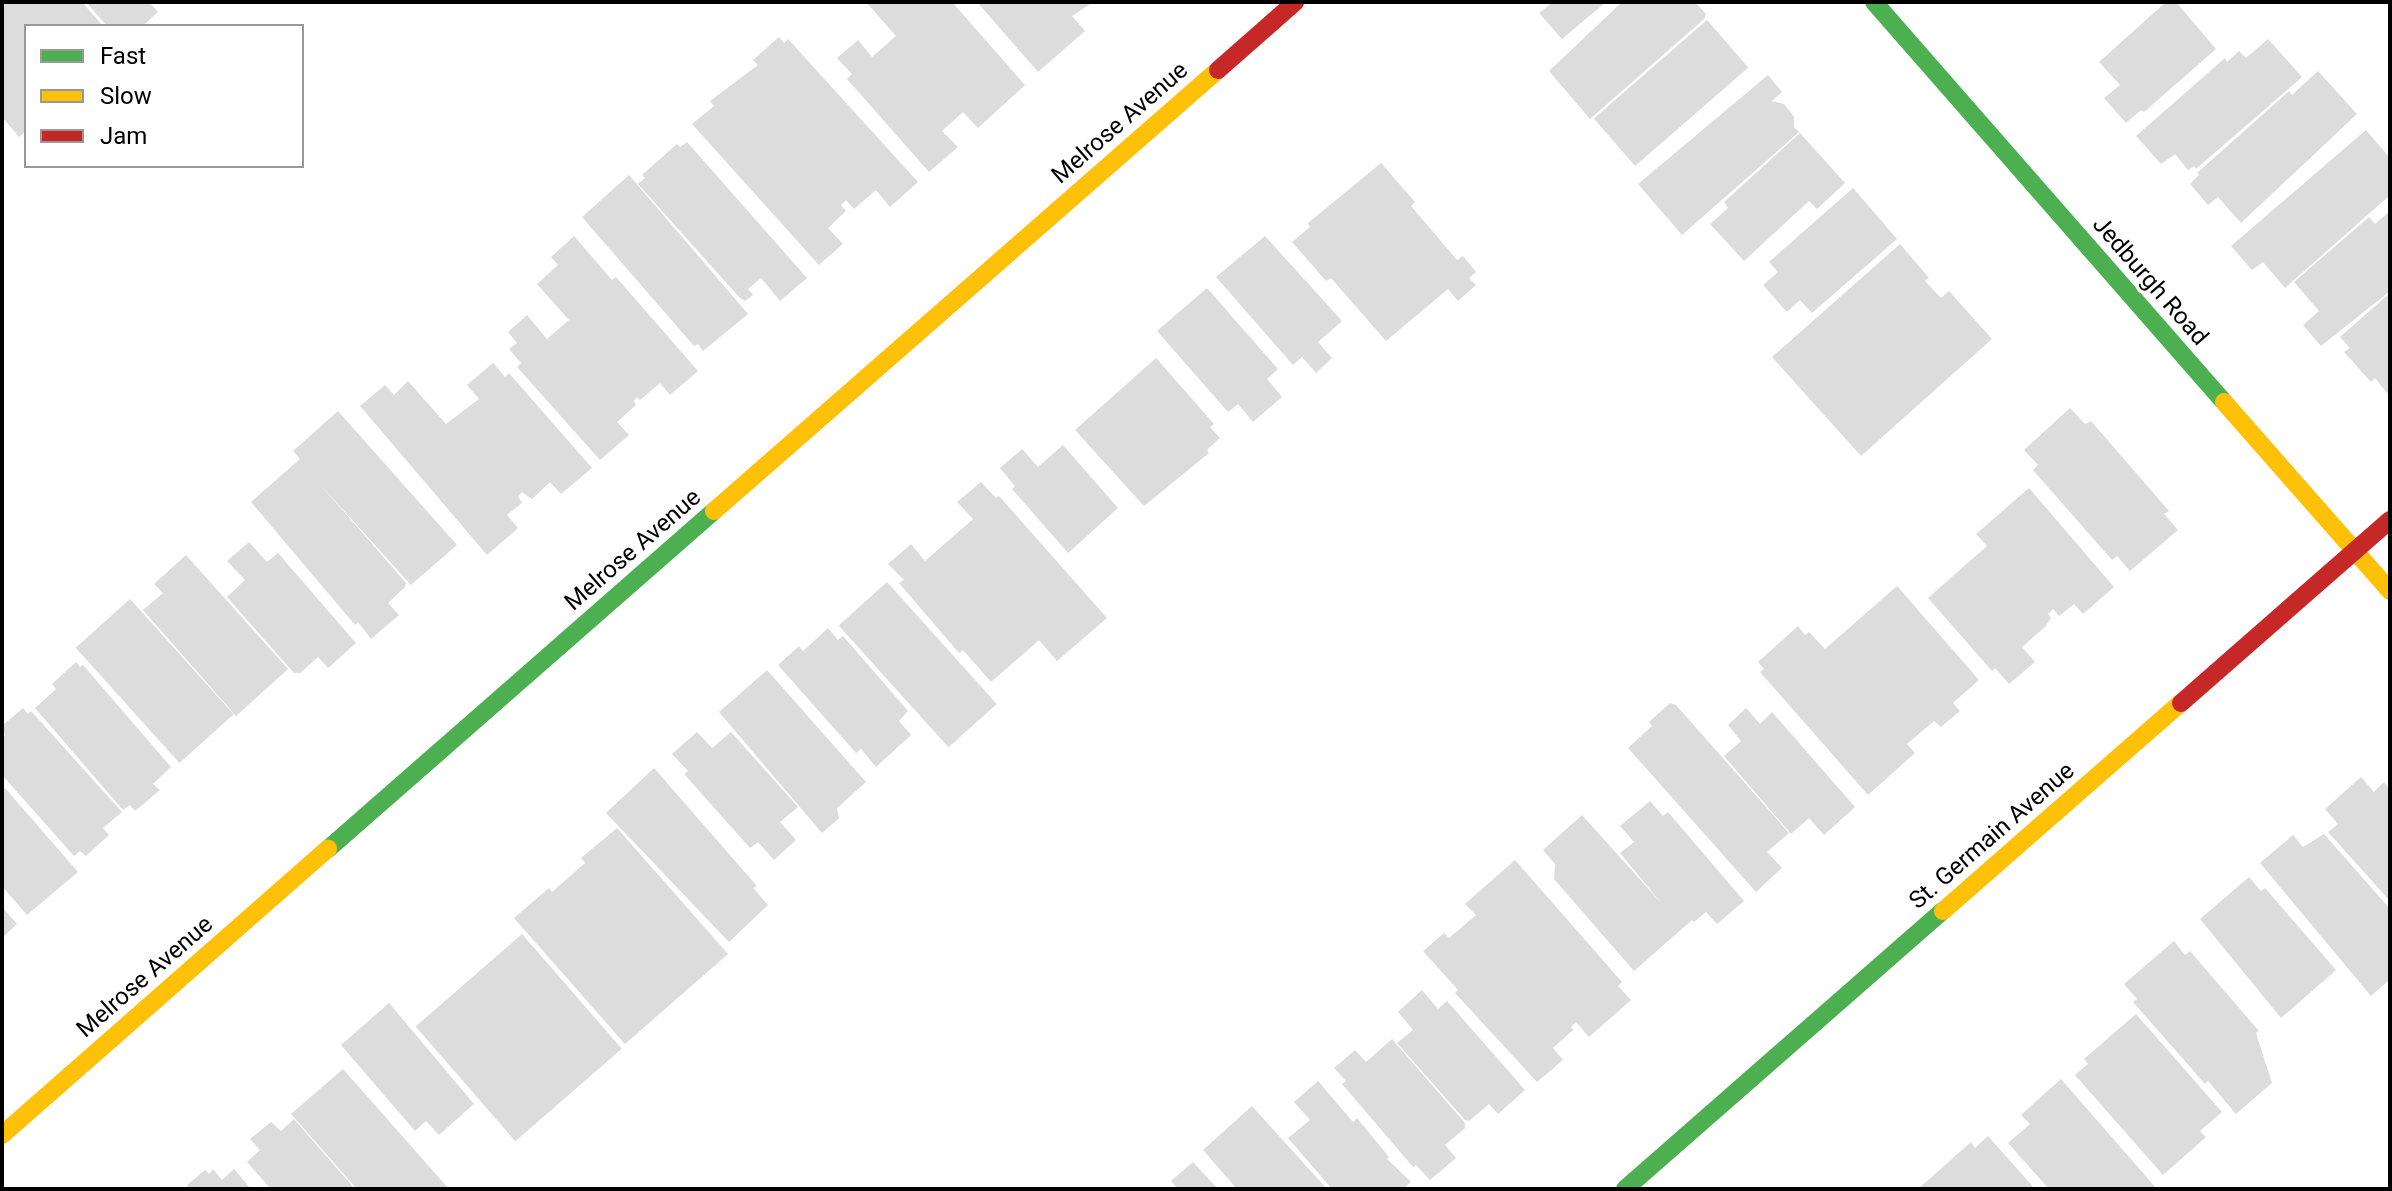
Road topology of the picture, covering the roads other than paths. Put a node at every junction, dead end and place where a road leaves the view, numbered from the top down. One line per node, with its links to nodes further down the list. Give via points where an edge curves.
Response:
1 (1295, 2): 6 (street, Melrose Avenue)
2 (1874, 2): 4 (street, Jedburgh Road)
3 (2390, 520): 4 (street, St. Germain Avenue)
4 (2355, 551): 5 (street, Jedburgh Road); 7 (street, St. Germain Avenue)
5 (2390, 591)
6 (2, 1135)
7 (1625, 1189)

